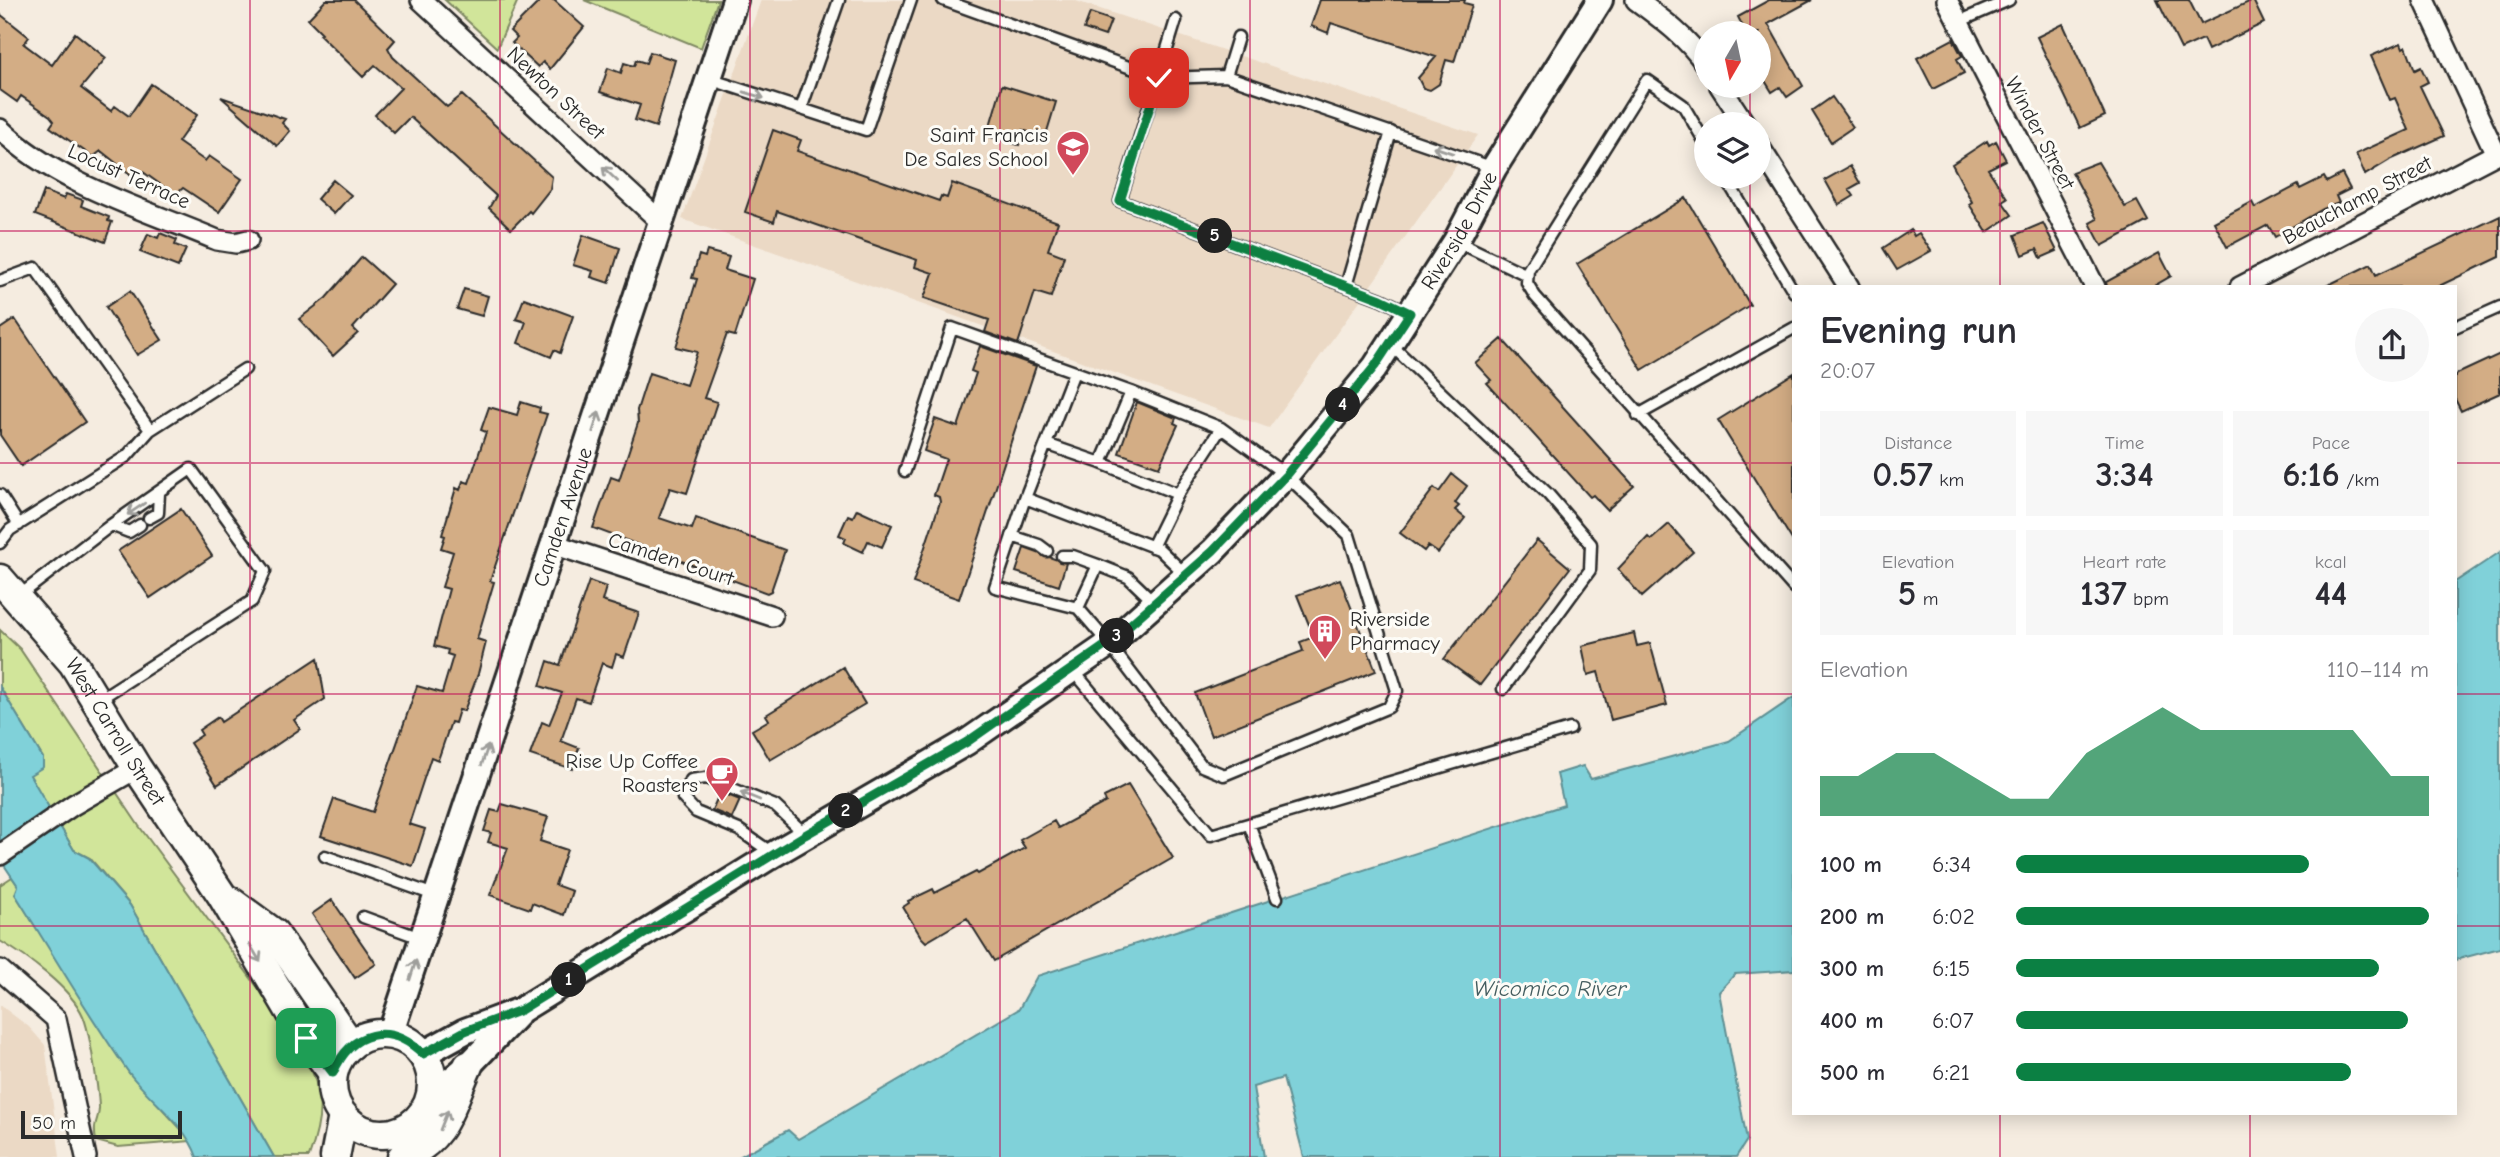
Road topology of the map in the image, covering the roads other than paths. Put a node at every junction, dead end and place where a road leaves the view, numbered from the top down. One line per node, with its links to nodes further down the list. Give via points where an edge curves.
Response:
1 (421, 0): 25 (street, Newton Street, one-way to 1)
2 (735, 0): 17 (street, Camden Avenue)
3 (839, 0): 18 (lane)
4 (911, 0): 18 (lane, via 866,130)
5 (943, 0): 16 (lane)
6 (1600, 0): 23 (street, Riverside Drive)
7 (1636, 0): 14 (street)
8 (1947, 0): 12 (street, Winder Street)
9 (2009, 0): 12 (lane)
10 (2424, 0): 32 (street, Beauchamp Street, via 2496,154)
11 (1176, 20): 16 (lane)
12 (1958, 22): 31 (street, Winder Street)
13 (1238, 37): 15 (lane)
14 (1694, 48)
15 (1226, 76): 16 (lane); 21 (lane)
16 (1159, 78): 33 (lane, via 1120,201)
17 (708, 79): 18 (lane, one-way to 18); 25 (street, Camden Avenue)
18 (801, 109)
19 (1694, 124): 28 (lane, via 1683,105 1647,80)
20 (0, 129): 26 (street, Locust Terrace, via 24,152 85,184 217,240)
21 (1391, 132): 23 (lane, one-way to 21); 33 (lane)
22 (1771, 165): 30 (street)
23 (1494, 168): 27 (street, Riverside Drive)
24 (1732, 189): 34 (lane)
25 (660, 220): 60 (street, Camden Avenue, one-way to 25)
26 (248, 240)
27 (1456, 241): 28 (lane); 36 (street, Riverside Drive)
28 (1527, 275): 43 (lane, via 1535,296)
29 (0, 281): 45 (lane, via 35,268)
30 (1848, 285)
31 (2094, 285)
32 (2244, 285)
33 (1346, 286): 36 (lane)
34 (1792, 289)
35 (2500, 307): 37 (lane)
36 (1410, 313): 39 (street, Riverside Drive)
37 (2457, 326)
38 (1792, 329): 43 (lane)
39 (1390, 344): 49 (street, Riverside Drive); 73 (lane, via 1548,494 1591,544 1590,570)
40 (245, 369): 45 (lane)
41 (1074, 372): 42 (lane); 46 (lane); 48 (lane, via 952,328)
42 (1131, 392): 44 (lane); 47 (lane)
43 (1638, 415): 66 (lane)
44 (1221, 428): 49 (lane); 51 (lane)
45 (150, 430): 55 (lane, via 127,456)
46 (1046, 444): 47 (lane); 53 (lane)
47 (1101, 463): 51 (lane)
48 (905, 471)
49 (1286, 475): 65 (street, Riverside Drive); 71 (lane, via 1349,535 1397,691 1390,707 1224,775 1202,766)
50 (159, 493): 54 (lane, via 158,513); 56 (lane, one-way to 56); 74 (lane, via 191,469 265,571 252,601)
51 (1178, 494): 62 (lane)
52 (0, 495): 55 (lane)
53 (1025, 498): 58 (lane); 62 (lane)
54 (149, 518)
55 (19, 525): 59 (lane)
56 (111, 525): 57 (lane, via 129,532); 67 (lane)
57 (140, 525)
58 (1012, 536): 61 (lane); 69 (lane, via 996,587)
59 (0, 542)
60 (556, 545): 70 (street, Camden Court); 83 (street, Camden Avenue, one-way to 60)
61 (1045, 546)
62 (1152, 547): 65 (lane)
63 (1067, 553): 64 (lane)
64 (1098, 565): 68 (lane, via 1128,577); 69 (lane)
65 (1186, 575): 68 (street, Riverside Drive)
66 (1792, 586)
67 (9, 588): 74 (main road, West Carroll Street, via 73,663)
68 (1155, 603): 71 (street, Riverside Drive)
69 (1078, 608): 71 (lane)
70 (772, 616)
71 (1109, 643): 72 (street, Riverside Drive)
72 (1072, 669): 77 (lane, via 1210,835); 78 (street, Riverside Drive, via 967,742)
73 (1503, 689)
74 (97, 701): 76 (main road, West Carroll Street)
75 (1570, 729): 77 (lane)
76 (137, 768): 80 (street); 82 (main road, West Carroll Street)
77 (1249, 824): 84 (lane)
78 (805, 835): 79 (street, Riverside Drive); 79 (lane, one-way to 79, via 775,806 706,778 691,780 683,797 690,808 739,830)
79 (774, 854): 88 (street, Riverside Drive)
80 (0, 855)
81 (325, 856): 83 (lane)
82 (221, 894): 90 (main road, West Carroll Street, via 274,933); 93 (main road, West Carroll Street, one-way to 93, via 306,1038)
83 (438, 897): 86 (street, Camden Avenue)
84 (1277, 898)
85 (362, 917): 86 (lane)
86 (423, 939): 89 (street, Camden Avenue, one-way to 86)
87 (0, 970): 97 (street, via 56,1019)
88 (521, 1010): 91 (street, Riverside Drive, via 465,1031); 92 (street, Riverside Drive)
89 (390, 1035): 90 (main road, via 363,1038); 91 (main road, via 403,1038)
90 (351, 1045): 93 (main road)
91 (423, 1054): 94 (main road, via 430,1067)
92 (468, 1066): 94 (street, Riverside Drive); 96 (main road, one-way to 92, via 420,1150 439,1133)
93 (333, 1073): 95 (main road, via 335,1103)
94 (432, 1096): 96 (main road)
95 (342, 1116): 96 (main road, via 355,1127); 98 (main road)
96 (403, 1144): 99 (main road)
97 (86, 1157)
98 (335, 1157)
99 (365, 1157)

